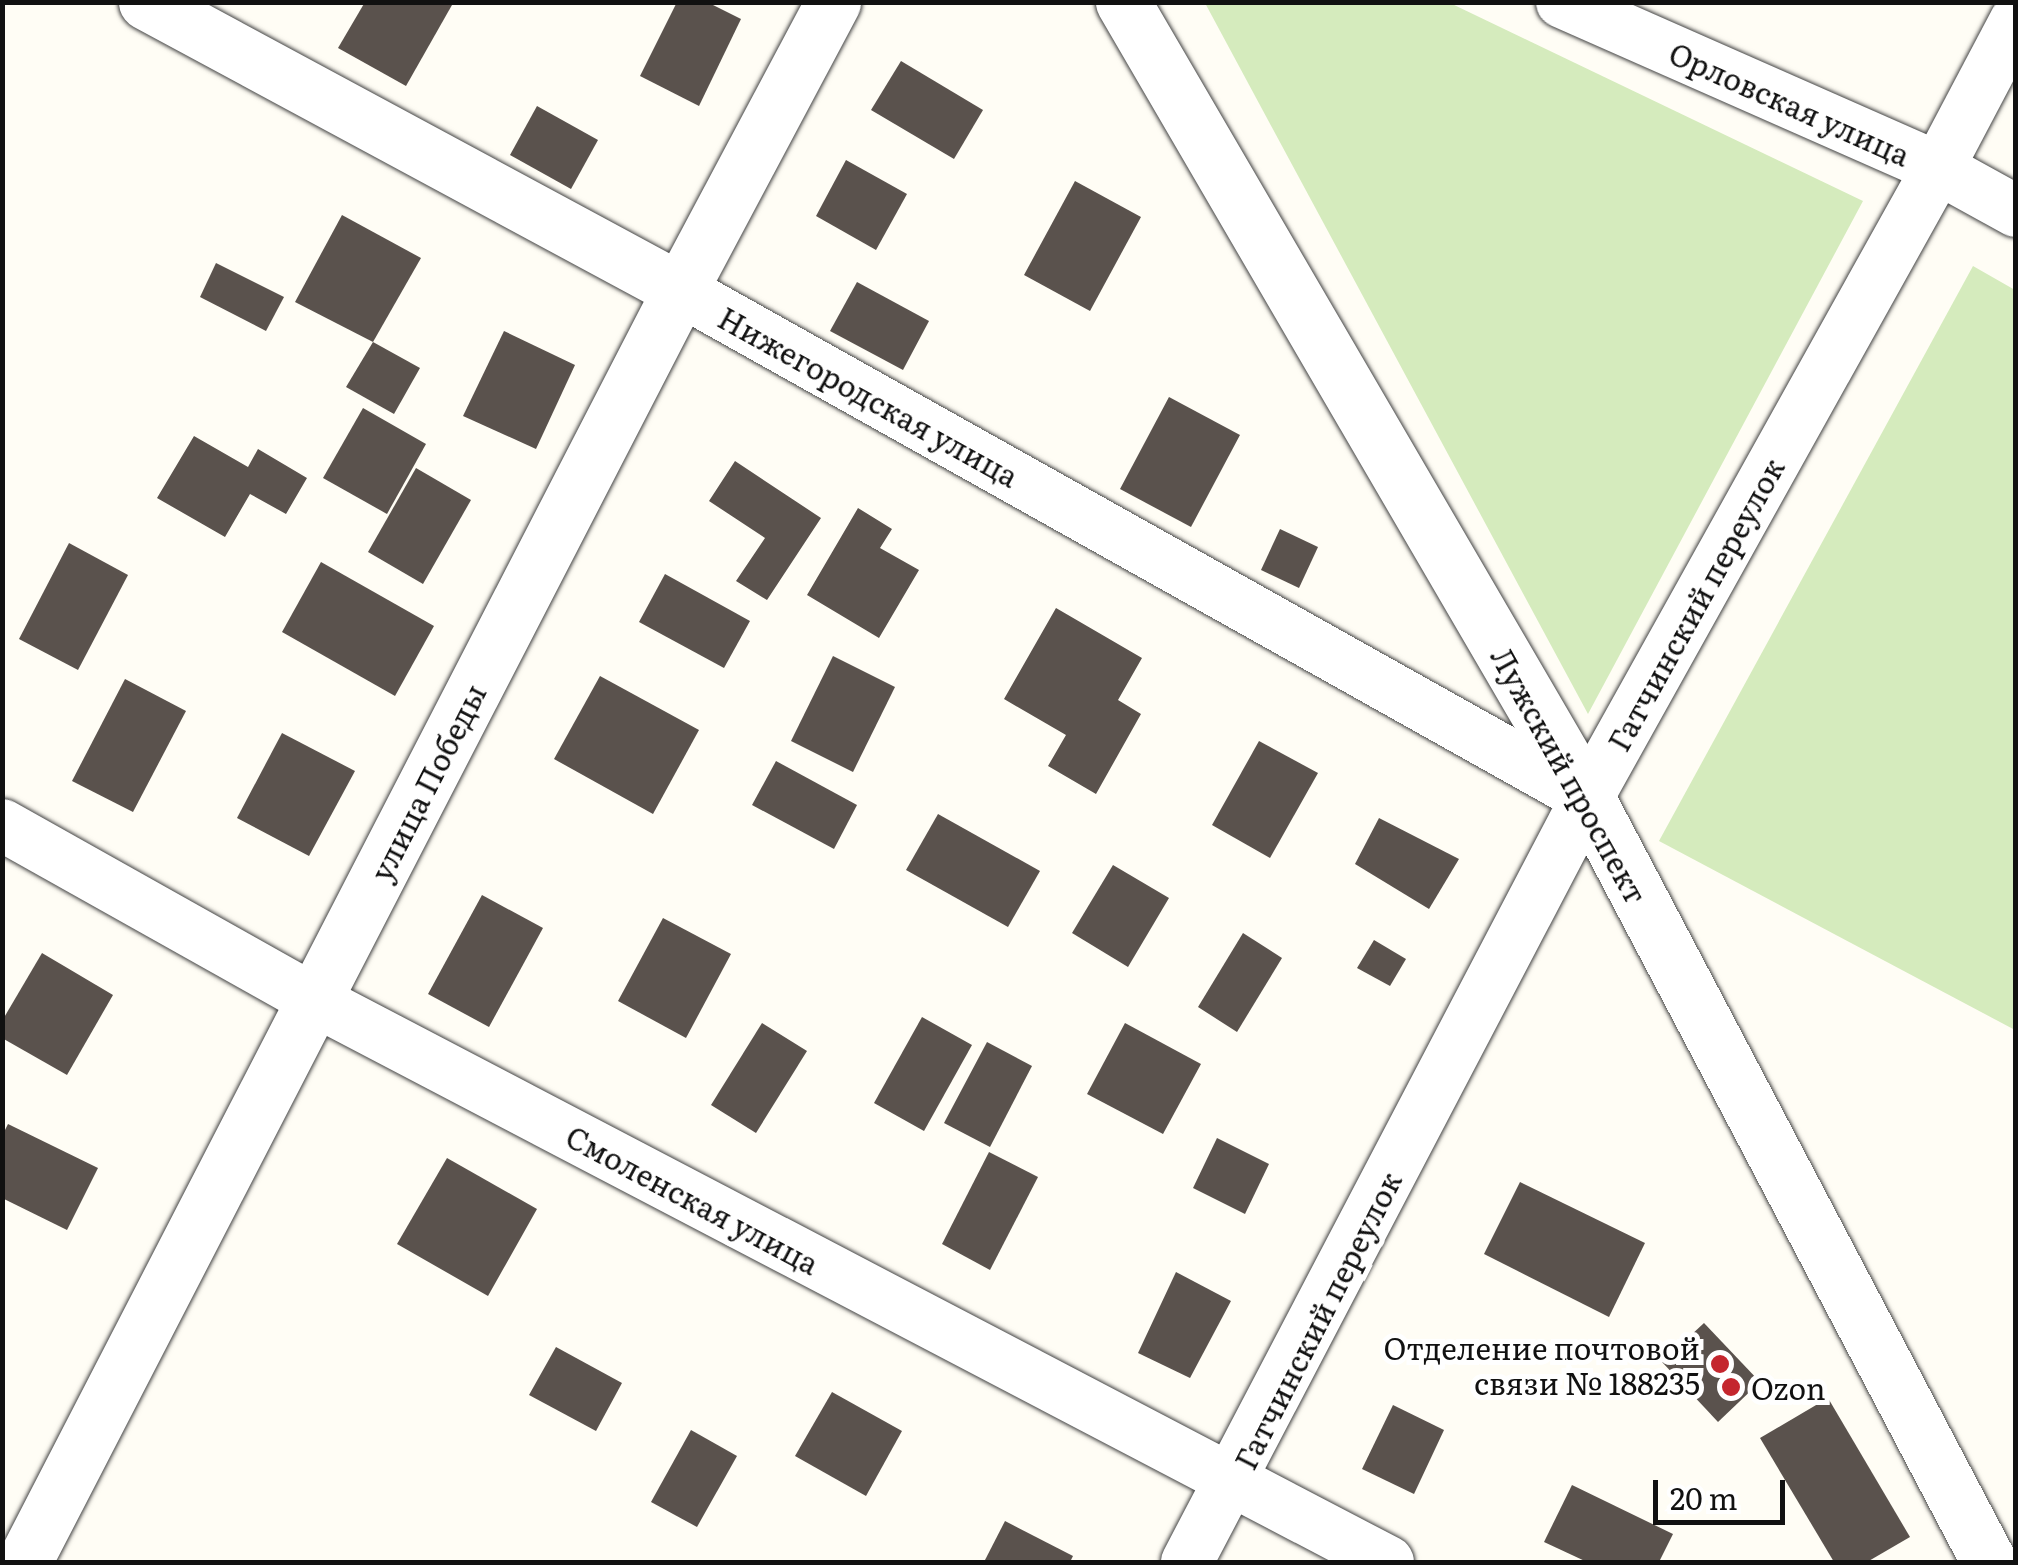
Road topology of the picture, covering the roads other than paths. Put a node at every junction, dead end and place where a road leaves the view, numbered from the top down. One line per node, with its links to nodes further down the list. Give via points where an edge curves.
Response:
1 (146, 2): 8 (street, Нижегородская улица)
2 (833, 2): 8 (street, улица Победы)
3 (1124, 2): 9 (street, Лужский проспект)
4 (1562, 2): 6 (street, Орловская улица)
5 (2016, 20): 6 (street, Гатчинский переулок)
6 (1938, 168): 7 (street, Орловская улица); 9 (street, Гатчинский переулок)
7 (2016, 211)
8 (680, 290): 9 (street, Нижегородская улица); 11 (street, улица Победы)
9 (1587, 798): 12 (street, Гатчинский переулок); 16 (street, Лужский проспект)
10 (2, 825): 11 (street, Смоленская улица)
11 (314, 1000): 12 (street, Смоленская улица); 13 (street, улица Победы)
12 (1233, 1482): 14 (street, Гатчинский переулок); 15 (street, Смоленская улица)
13 (24, 1562)
14 (1187, 1562)
15 (1388, 1562)
16 (1989, 1562)

